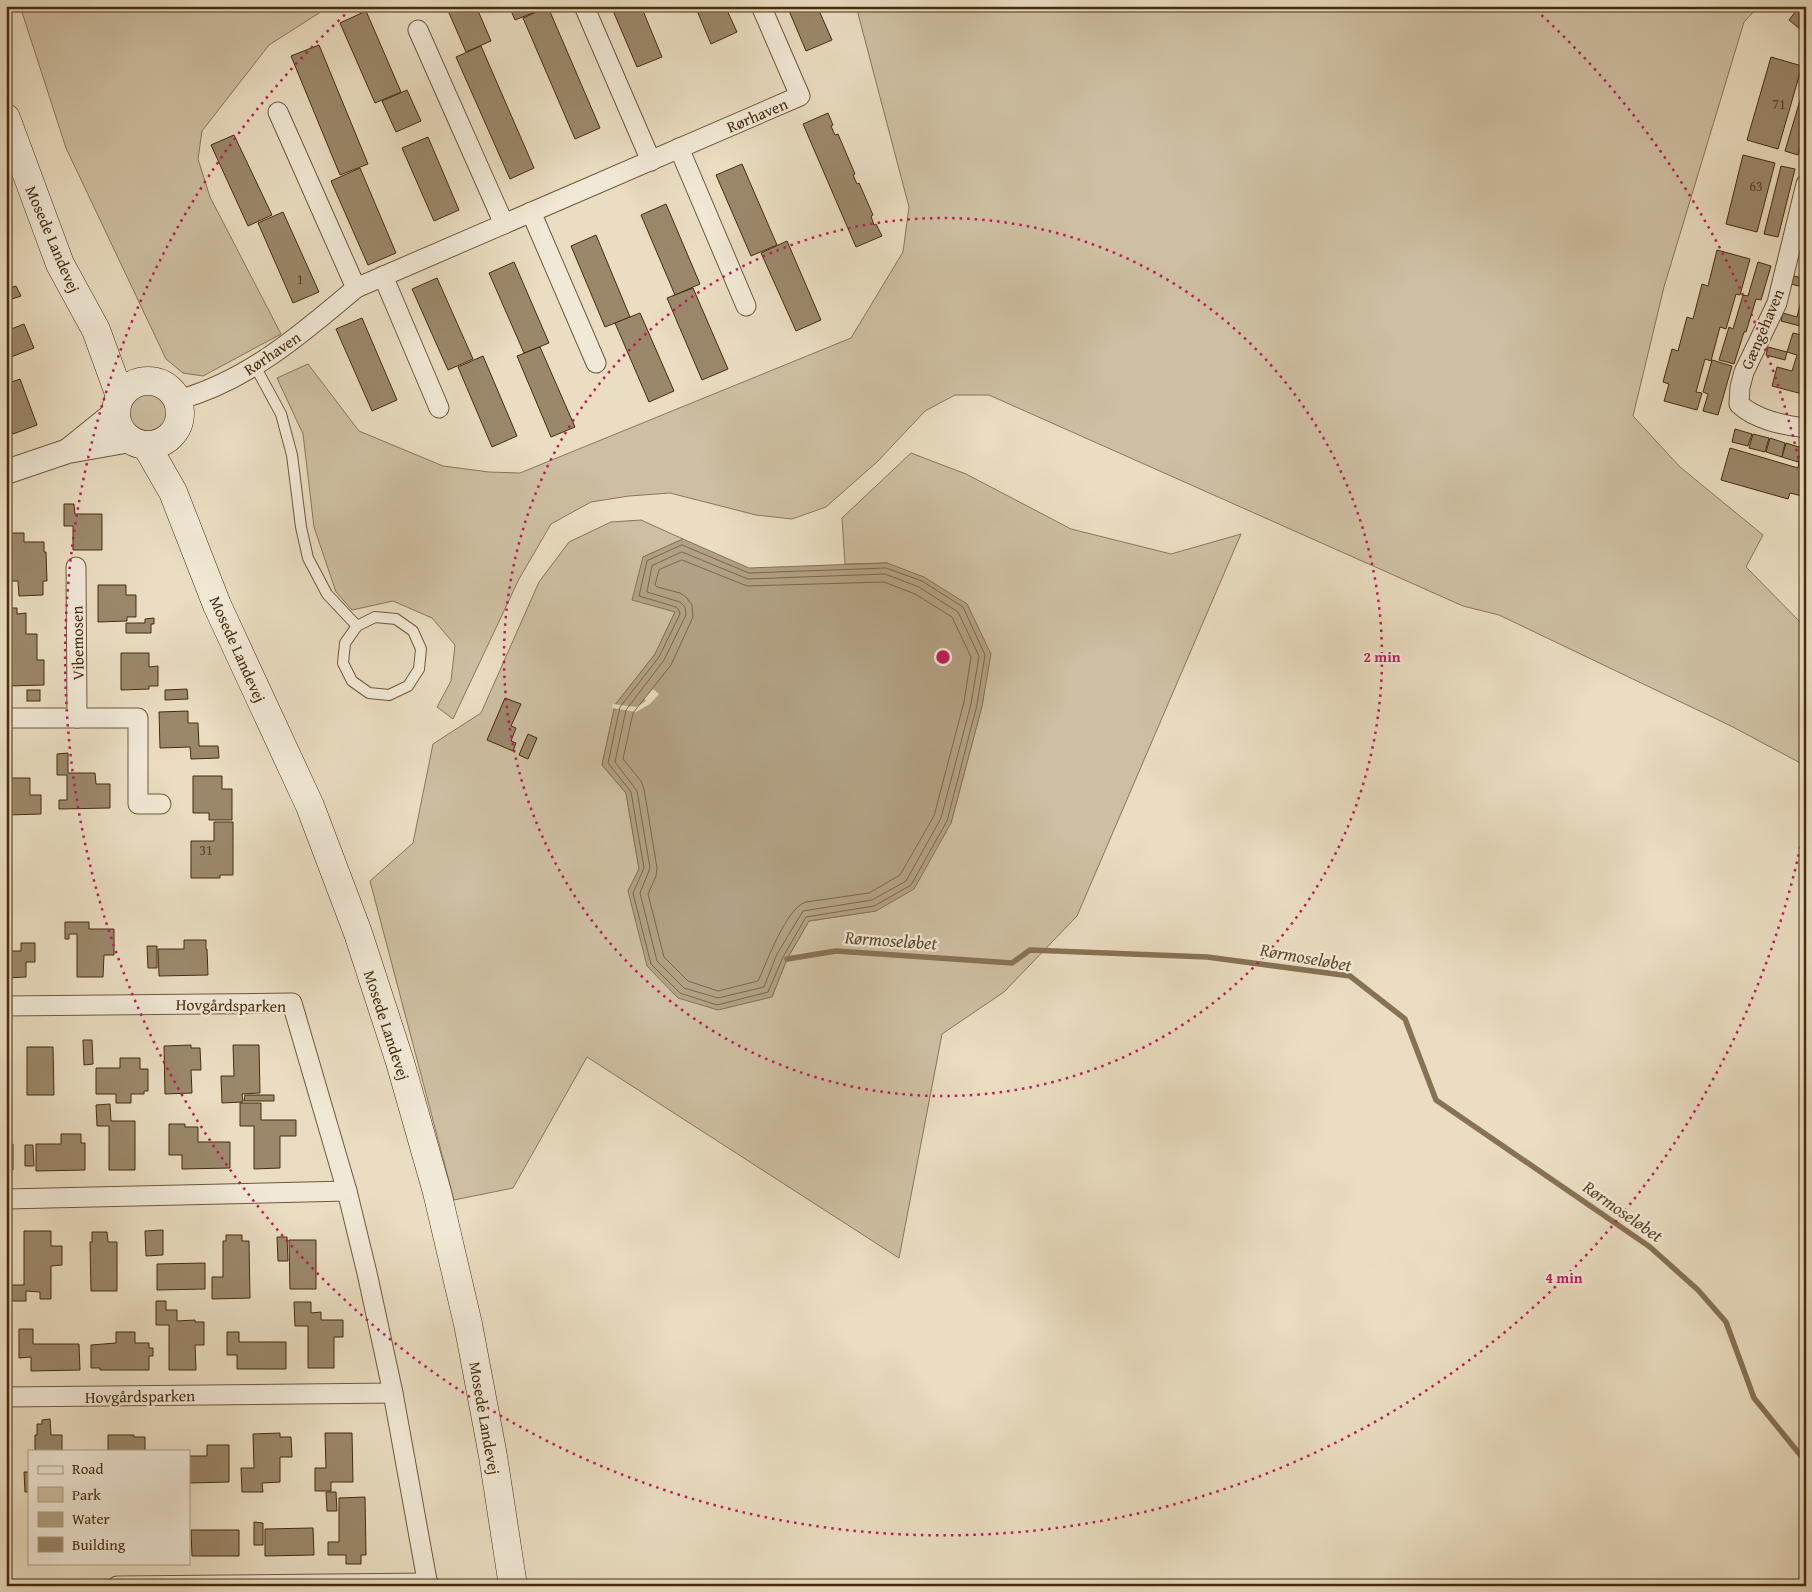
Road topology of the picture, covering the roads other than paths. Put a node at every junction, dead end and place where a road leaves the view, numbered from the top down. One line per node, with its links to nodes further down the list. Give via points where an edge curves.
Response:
1 (584, 6): 7 (street)
2 (761, 6): 6 (street, Rørhaven, via 800,96)
3 (418, 30): 10 (street)
4 (278, 112): 12 (street)
5 (6, 118): 14 (main road, Mosede Landevej, via 60,264)
6 (679, 148): 7 (street, Rørhaven); 13 (street)
7 (651, 161): 9 (street, Rørhaven)
8 (1806, 184): 21 (street, Gængehaven, via 1777,304 1744,372 1739,404 1747,412)
9 (532, 212): 10 (street, Rørhaven); 15 (street)
10 (504, 224): 11 (street, Rørhaven)
11 (383, 276): 12 (street, Rørhaven); 20 (street)
12 (356, 288): 16 (street, Rørhaven, via 299,336)
13 (746, 306)
14 (96, 330): 17 (main road, Mosede Landevej); 19 (main road, Mosede Landevej)
15 (596, 363)
16 (255, 366): 18 (street, Rørhaven, via 202,394); 28 (lane, via 281,414 292,455 308,558 327,594)
17 (143, 381): 18 (main road, via 164,385); 19 (main road, via 126,389)
18 (178, 400): 22 (main road, via 180,419)
19 (118, 404): 23 (main road, via 119,428); 24 (street)
20 (439, 408)
21 (1806, 428)
22 (171, 436): 23 (main road, via 155,445); 26 (main road, Mosede Landevej)
23 (138, 443): 24 (street); 26 (main road, Mosede Landevej)
24 (68, 451): 25 (street)
25 (6, 472)
26 (173, 492): 39 (main road, Mosede Landevej, via 217,604 310,806 358,933 400,1062 437,1192 468,1324)
27 (76, 567): 30 (street, Vibemosen)
28 (357, 626): 28 (lane, via 375,617 396,619 412,630 421,649 419,669 408,686 389,695 376,694 352,681 344,663 344,649)
29 (6, 718): 30 (street)
30 (77, 718): 31 (street, via 138,718 138,804)
31 (162, 804)
32 (6, 1006): 33 (street, Hovgårdsparken, via 292,1003)
33 (347, 1191): 34 (street); 35 (street, Hovgårdsparken)
34 (6, 1199)
35 (393, 1393): 36 (street, Hovgårdsparken); 37 (street, Hovgårdsparken)
36 (6, 1397)
37 (428, 1584): 38 (street, Hovgårdsparken)
38 (116, 1586)
39 (513, 1586)

